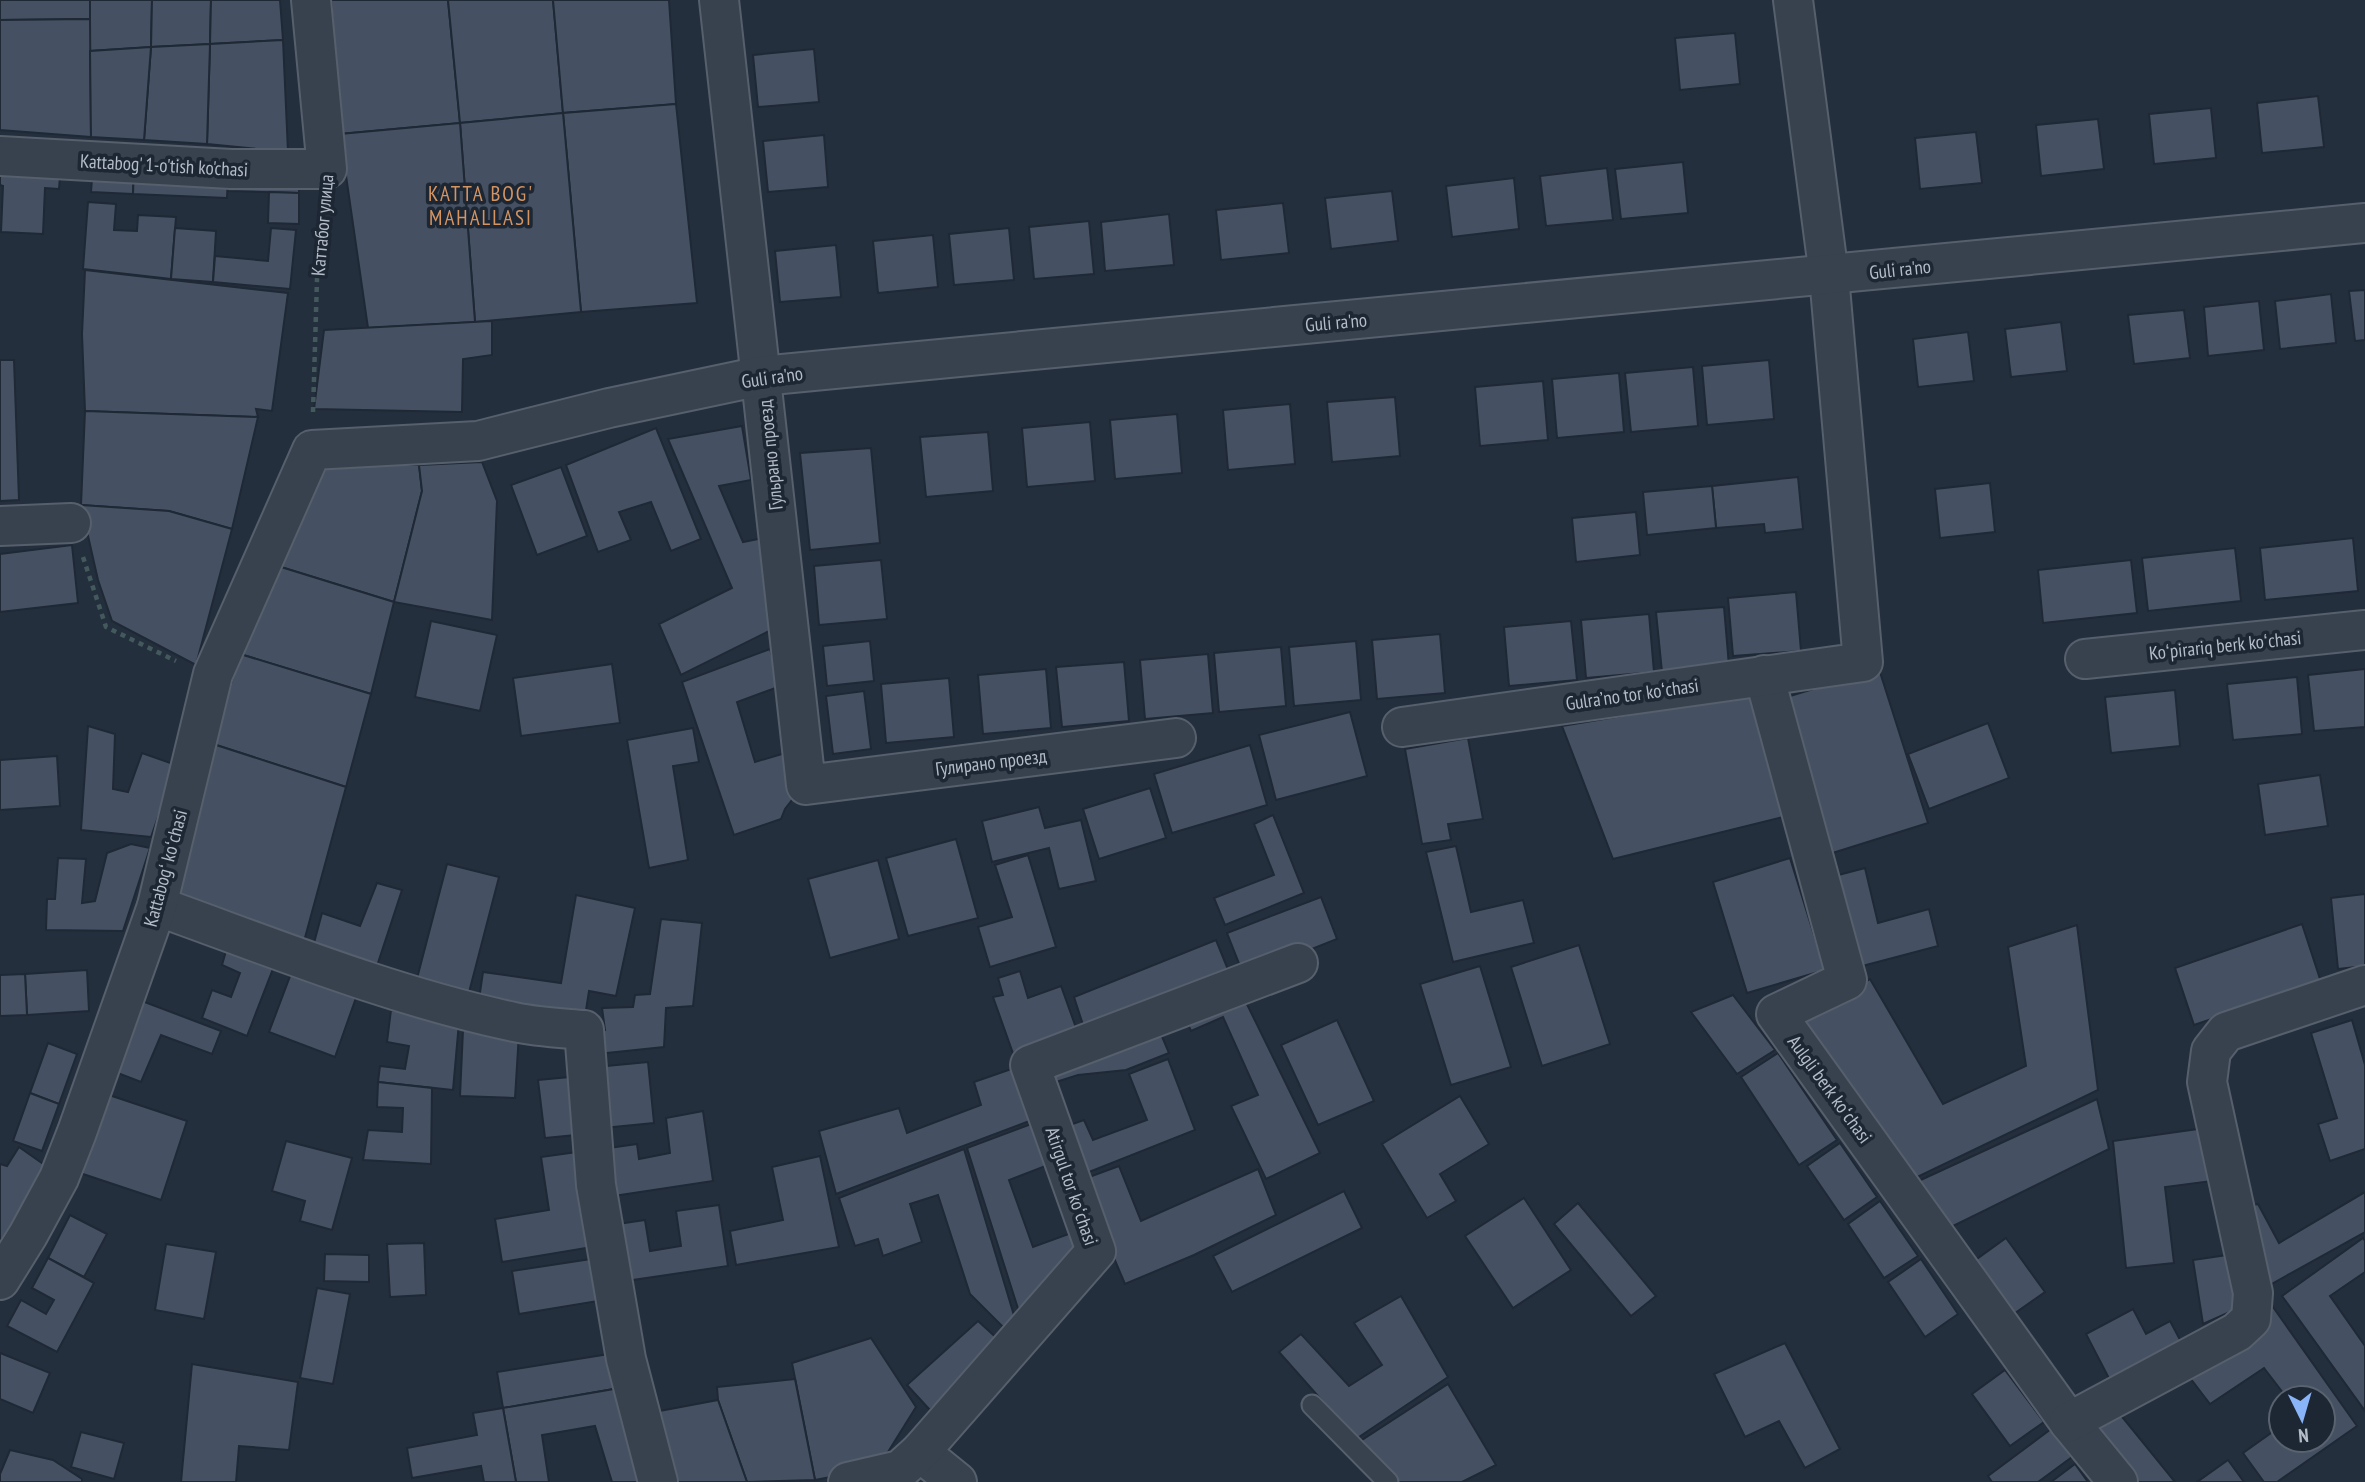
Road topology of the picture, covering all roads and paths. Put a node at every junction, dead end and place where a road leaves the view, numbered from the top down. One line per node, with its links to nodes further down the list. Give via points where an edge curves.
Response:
1 (311, 0): 5 (street, Каттабог улица)
2 (719, 0): 8 (street, Гульрано проезд)
3 (1793, 0): 7 (street)
4 (0, 156): 5 (street, Kattabog' 1-o'tish ko'chasi, via 231,170)
5 (327, 169): 9 (path, Каттабог улица, via 317,279)
6 (2365, 223): 7 (street, Guli ra'no)
7 (1829, 276): 8 (street, Guli ra'no); 15 (street, Gulraʼno tor koʻchasi, via 1863,662)
8 (761, 376): 9 (street, Guli ra'no, via 478,441); 18 (street, Гульрано проезд)
9 (312, 450): 14 (street, Kattabogʻ koʻchasi)
10 (71, 523): 11 (street); 14 (path, via 106,627)
11 (0, 526)
12 (2365, 630): 13 (street, Koʻpirariq berk koʻchasi)
13 (2085, 659)
14 (214, 674): 19 (street, Kattabogʻ koʻchasi)
15 (1764, 676): 16 (street, Gulraʼno tor koʻchasi); 24 (street, Aulgli berk koʻchasi, via 1847,980 1776,1014)
16 (1402, 727)
17 (1176, 738): 18 (street, Гулирано проезд)
18 (806, 785)
19 (157, 906): 22 (street, Kattabogʻ koʻchasi, via 59,1178); 26 (street, via 440,1004 517,1023 584,1030 596,1185 626,1359)
20 (1298, 962): 25 (street, Atirgul tor koʻchasi, via 1030,1065 1096,1251)
21 (2365, 985): 24 (street, via 2226,1032 2211,1051 2207,1082 2253,1293 2250,1319 2237,1332)
22 (0, 1280)
23 (1312, 1405): 29 (lane)
24 (2069, 1422): 30 (street, Aulgli berk koʻchasi)
25 (920, 1452): 27 (street, Atirgul tor koʻchasi, via 900,1470); 28 (street)
26 (658, 1482)
27 (848, 1482)
28 (957, 1482)
29 (1388, 1482)
30 (2118, 1482)

